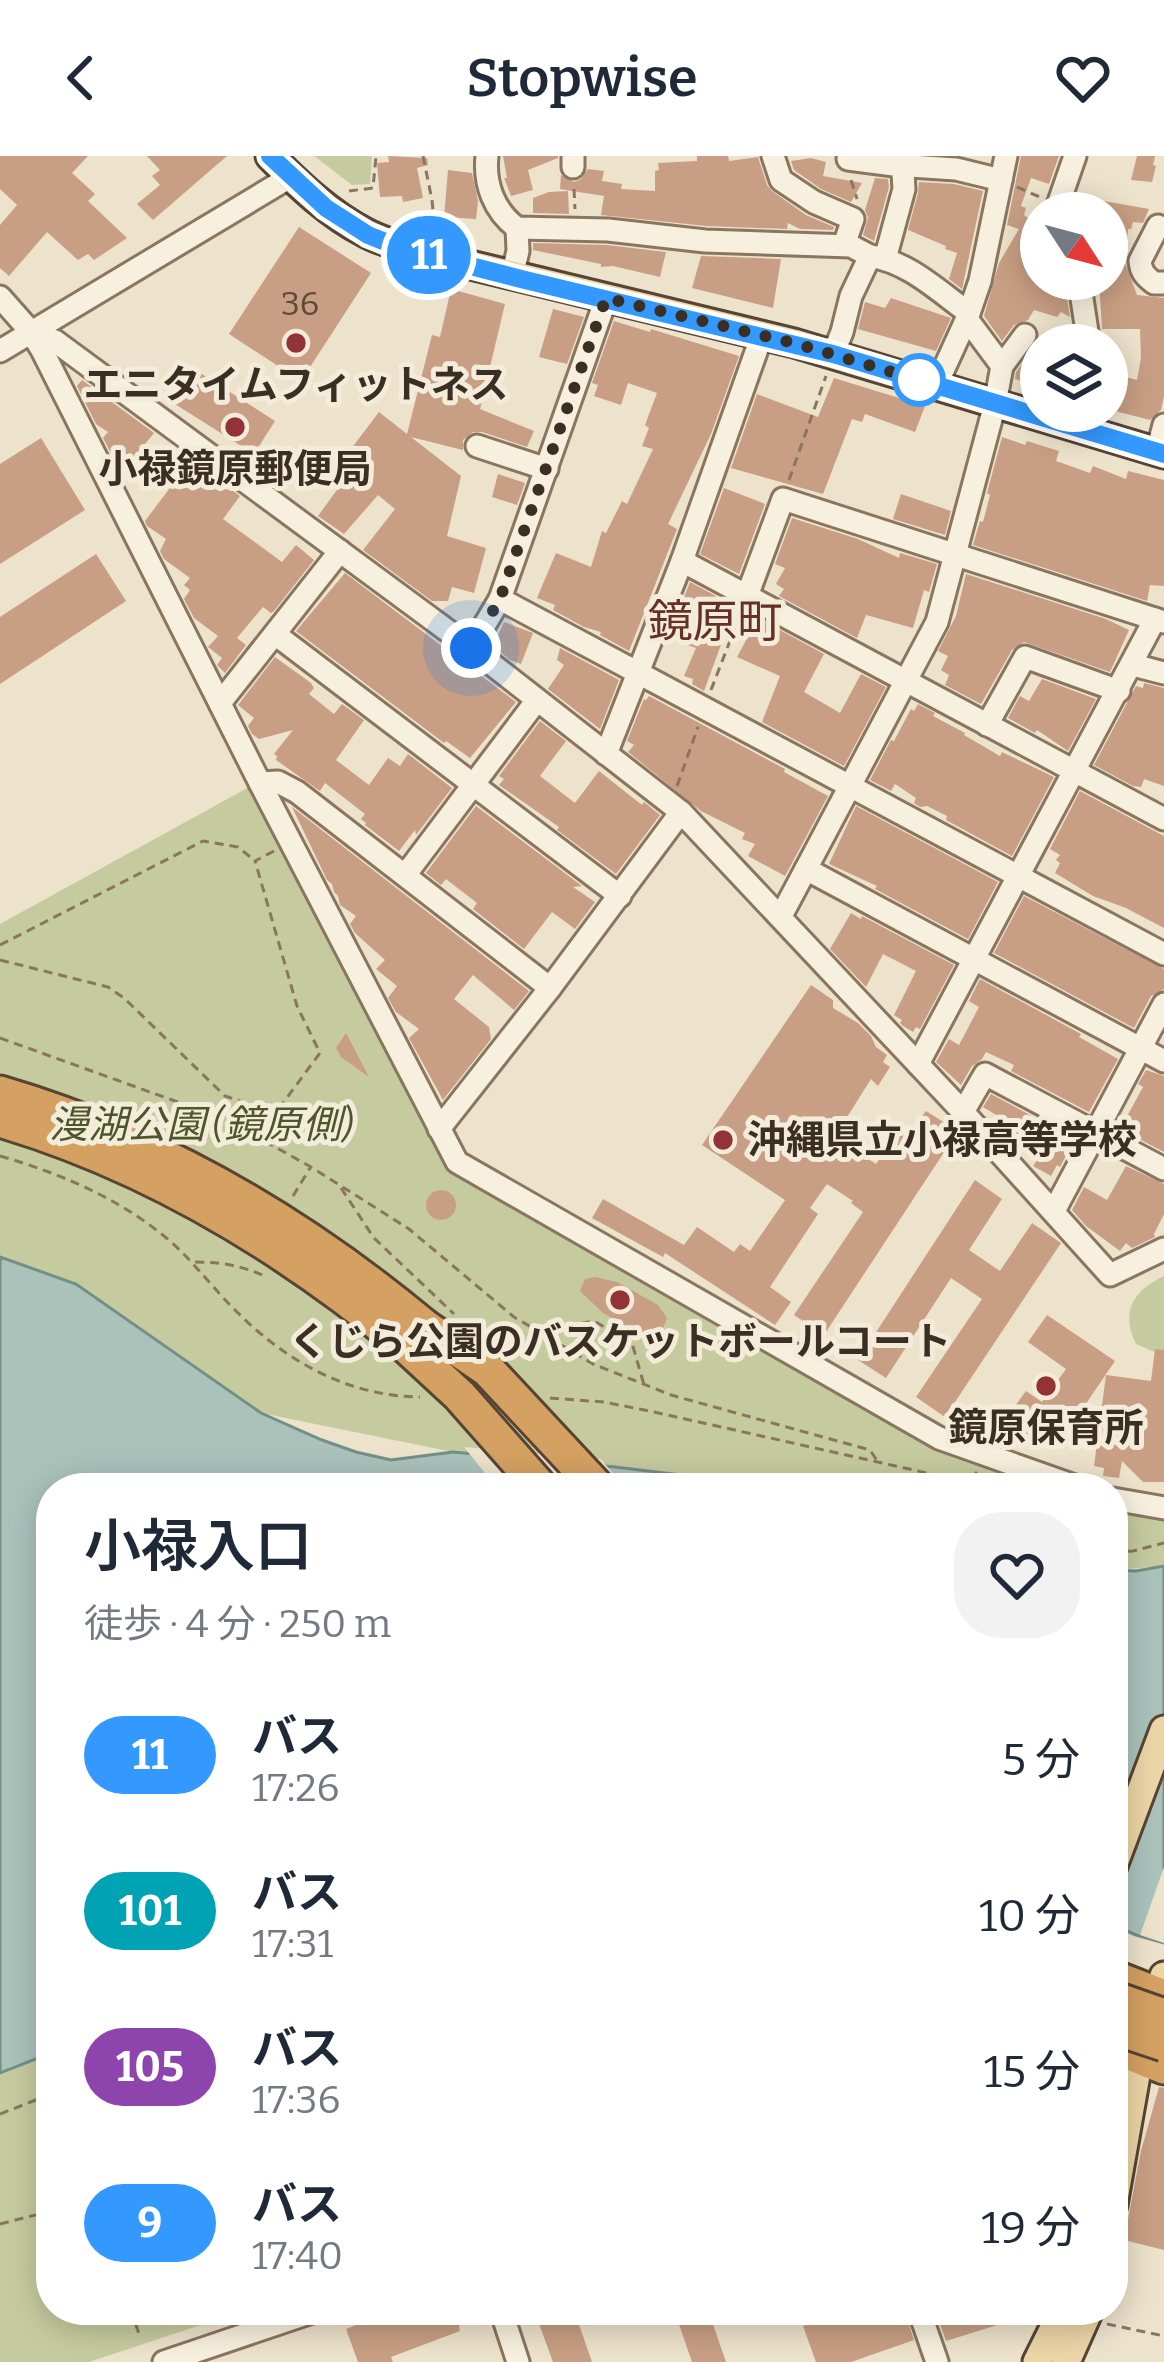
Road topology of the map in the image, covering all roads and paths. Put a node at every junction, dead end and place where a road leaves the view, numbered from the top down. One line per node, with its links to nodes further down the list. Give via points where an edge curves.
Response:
1 (270, 156): 11 (main road)
2 (376, 156): 13 (path, via 373,188)
3 (423, 156): 21 (path, via 435,230)
4 (488, 156): 18 (street, via 495,206)
5 (773, 156): 16 (street, via 782,180)
6 (1006, 156): 12 (street)
7 (1076, 156): 15 (street)
8 (848, 158): 9 (street); 16 (path)
9 (902, 160): 12 (street); 22 (street, via 904,189)
10 (573, 162): 19 (path)
11 (290, 177): 21 (main road, via 368,235); 28 (street)
12 (1000, 180): 14 (path); 27 (street)
13 (349, 191)
14 (1028, 192)
15 (1063, 192)
16 (853, 219): 20 (street)
17 (1158, 226): 24 (street, via 1140,261 1147,278)
18 (517, 228): 19 (street); 23 (street)
19 (577, 229): 20 (street)
20 (844, 245): 22 (street)
21 (428, 255): 23 (main road)
22 (878, 258): 27 (street, via 926,281); 32 (street, via 850,296)
23 (512, 276): 26 (main road)
24 (1164, 283)
25 (0, 297): 28 (street)
26 (606, 298): 29 (main road); 40 (street)
27 (968, 316): 33 (street); 34 (street)
28 (31, 332): 31 (street); 42 (street, via 55,341); 56 (street)
29 (762, 335): 32 (main road); 44 (street)
30 (1020, 342): 33 (street)
31 (0, 351)
32 (833, 354): 34 (main road); 41 (path)
33 (1002, 366): 35 (street)
34 (936, 386): 35 (main road)
35 (994, 404): 36 (main road); 43 (street)
36 (1020, 409)
37 (1118, 432): 38 (main road)
38 (1162, 444)
39 (478, 446): 40 (street)
40 (547, 469): 46 (street)
41 (783, 499): 43 (street); 45 (street)
42 (340, 551): 48 (street); 49 (street)
43 (955, 553): 47 (street); 53 (street, via 937,622)
44 (682, 560): 45 (street); 51 (street)
45 (747, 596): 53 (street)
46 (500, 599): 49 (street); 51 (street)
47 (1160, 621): 50 (street)
48 (275, 634): 56 (street); 61 (street)
49 (471, 648): 55 (street)
50 (1133, 665): 52 (street); 54 (street)
51 (638, 673): 58 (street); 62 (street)
52 (1164, 674)
53 (906, 682): 57 (street); 62 (street)
54 (1119, 692): 57 (street, via 1024,658); 59 (street)
55 (537, 700): 58 (street); 61 (street)
56 (220, 704): 60 (street)
57 (987, 725): 59 (street)
58 (606, 754): 63 (street)
59 (1075, 772): 64 (street); 69 (street)
60 (260, 783): 68 (street, via 297,792); 86 (street)
61 (473, 785): 68 (street); 70 (street)
62 (851, 787): 67 (street); 69 (street)
63 (681, 812): 70 (street); 71 (street)
64 (1164, 819)
65 (282, 846): 66 (path)
66 (255, 861): 72 (path, via 238,847 203,841); 84 (path, via 320,1053)
67 (806, 869): 71 (street); 74 (street)
68 (406, 874): 76 (street)
69 (1020, 876): 73 (street); 74 (street)
70 (620, 896): 76 (street)
71 (781, 916): 81 (street)
72 (0, 945)
73 (1164, 954)
74 (975, 959): 79 (street); 81 (street)
75 (0, 960): 84 (path, via 108,987 225,1096)
76 (550, 988): 86 (street)
77 (1164, 1004): 79 (street)
78 (0, 1038): 88 (path)
79 (1141, 1048): 80 (street); 87 (street)
80 (1164, 1061)
81 (918, 1064): 83 (street)
82 (0, 1093): 99 (highway, via 113,1134 244,1198 345,1263)
83 (963, 1112): 87 (street, via 985,1074); 93 (street)
84 (276, 1113): 88 (path)
85 (0, 1120): 99 (highway, via 197,1201)
86 (439, 1129): 106 (street, via 462,1166 939,1438)
87 (1094, 1132): 90 (street); 93 (street)
88 (251, 1135): 89 (path)
89 (310, 1167): 91 (path); 92 (path)
90 (1164, 1169)
91 (340, 1186): 97 (path, via 374,1238); 98 (path, via 409,1228)
92 (287, 1205)
93 (1054, 1211): 94 (street, via 1110,1275)
94 (1164, 1249)
95 (193, 1262): 96 (path, via 245,1267)
96 (270, 1279)
97 (460, 1320)
98 (537, 1332): 100 (path); 100 (path, via 594,1321 632,1343)
99 (415, 1336): 102 (highway, bridge, via 448,1406); 103 (highway, bridge); 104 (highway, bridge, via 477,1378); 105 (highway, bridge, via 488,1370)
100 (645, 1386): 101 (path, via 870,1450)
101 (878, 1462)
102 (504, 1473)
103 (528, 1473)
104 (558, 1473)
105 (584, 1473)
106 (1038, 1473)
107 (1128, 1502): 108 (street)
108 (1164, 1508)
109 (1164, 1543): 110 (path)
110 (1128, 1551)
111 (1164, 1730): 112 (main road)
112 (1128, 1826)
113 (1128, 1986): 114 (highway)
114 (1162, 1996): 115 (highway, bridge); 116 (main road)
115 (1128, 1997)
116 (1130, 2051)
117 (36, 2100): 118 (path)
118 (0, 2114)
119 (36, 2215): 120 (path)
120 (0, 2224)
121 (136, 2325): 128 (path)
122 (274, 2325): 131 (street)
123 (506, 2325): 132 (street)
124 (922, 2325): 130 (street)
125 (1068, 2325): 133 (main road)
126 (1076, 2325): 134 (main road)
127 (1125, 2325): 129 (path)
128 (139, 2334)
129 (1164, 2336)
130 (930, 2360)
131 (164, 2362)
132 (518, 2362)
133 (1037, 2362)
134 (1066, 2362)

